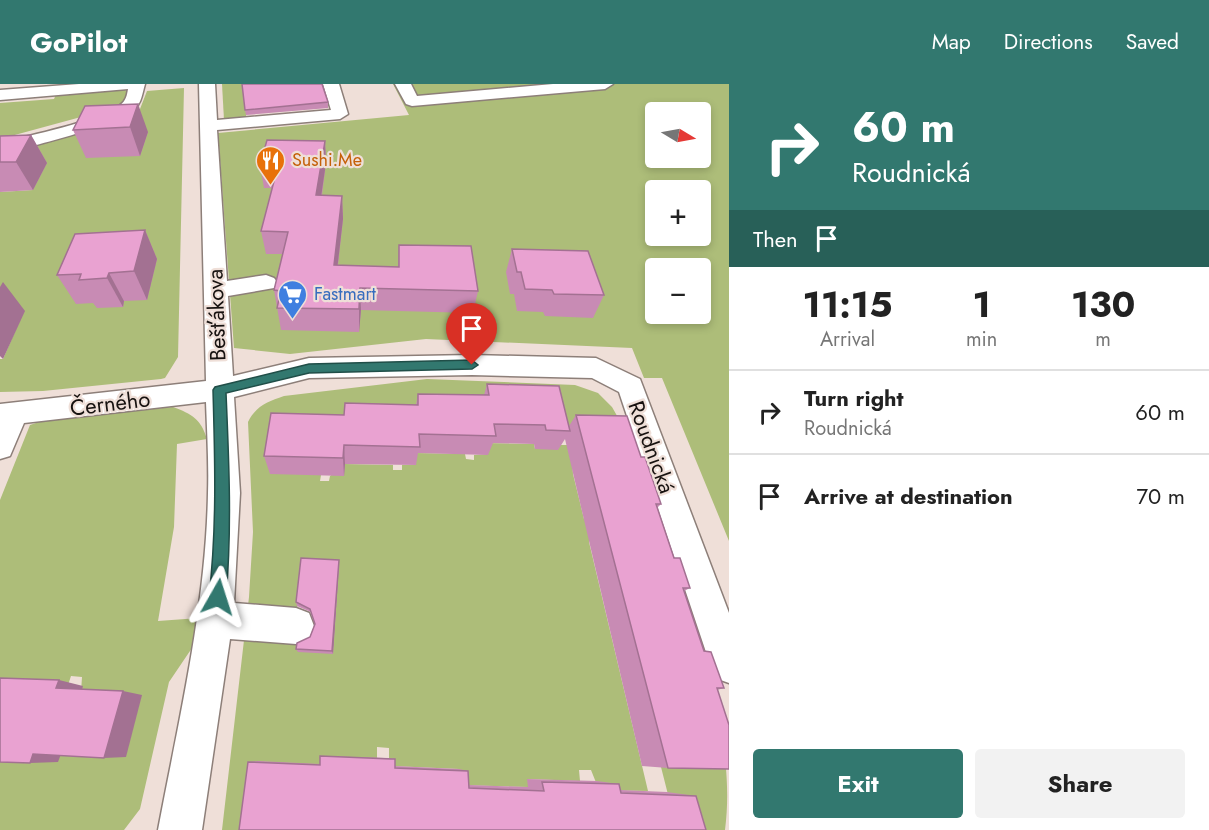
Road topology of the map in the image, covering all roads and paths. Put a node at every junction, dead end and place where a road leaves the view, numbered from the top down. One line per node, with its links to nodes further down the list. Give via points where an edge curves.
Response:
1 (136, 84): 6 (street); 8 (street, via 133,101 108,118)
2 (207, 84): 7 (street, Bešťákova)
3 (331, 84): 7 (street, via 340,114)
4 (403, 84): 5 (street, via 412,101)
5 (605, 84)
6 (0, 95)
7 (208, 126): 10 (street, Bešťákova)
8 (0, 149)
9 (266, 283): 10 (street)
10 (215, 290): 11 (street, Bešťákova)
11 (219, 390): 12 (street, Černého); 14 (street, Bešťákova, via 224,504); 16 (street, Roudnická, via 309,368 472,365 596,368 630,386)
12 (7, 415): 13 (street)
13 (0, 447)
14 (215, 620): 15 (street); 17 (street, Bešťákova)
15 (296, 626)
16 (729, 664)
17 (180, 830)

